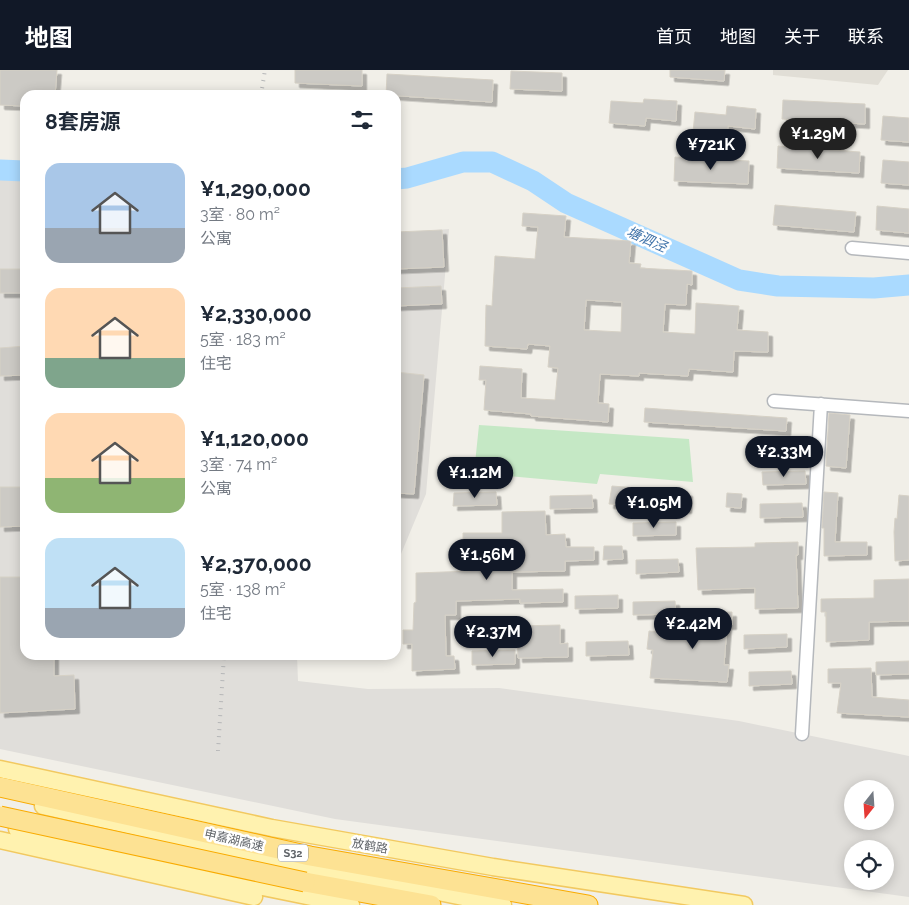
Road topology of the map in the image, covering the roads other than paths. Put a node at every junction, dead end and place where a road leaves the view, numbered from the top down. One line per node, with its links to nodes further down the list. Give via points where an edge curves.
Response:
1 (852, 248): 2 (lane)
2 (909, 253)
3 (774, 401): 4 (lane)
4 (821, 404): 5 (lane); 6 (lane)
5 (909, 411)
6 (802, 734)
7 (0, 769): 21 (main road, 放鹤路, via 272,828 493,867)
8 (0, 782): 20 (main road, via 12,781 284,840)
9 (0, 787): 19 (highway, 申嘉湖高速 / S32, via 310,856)
10 (0, 796): 18 (main road, via 305,865)
11 (0, 815): 16 (main road, bridge, via 272,879); 17 (highway, bridge, via 305,882)
12 (0, 824): 15 (main road, via 209,876)
13 (0, 840): 14 (main road)
14 (294, 905)
15 (351, 905)
16 (412, 905)
17 (430, 905)
18 (503, 905)
19 (588, 905)
20 (672, 905)
21 (744, 905)

